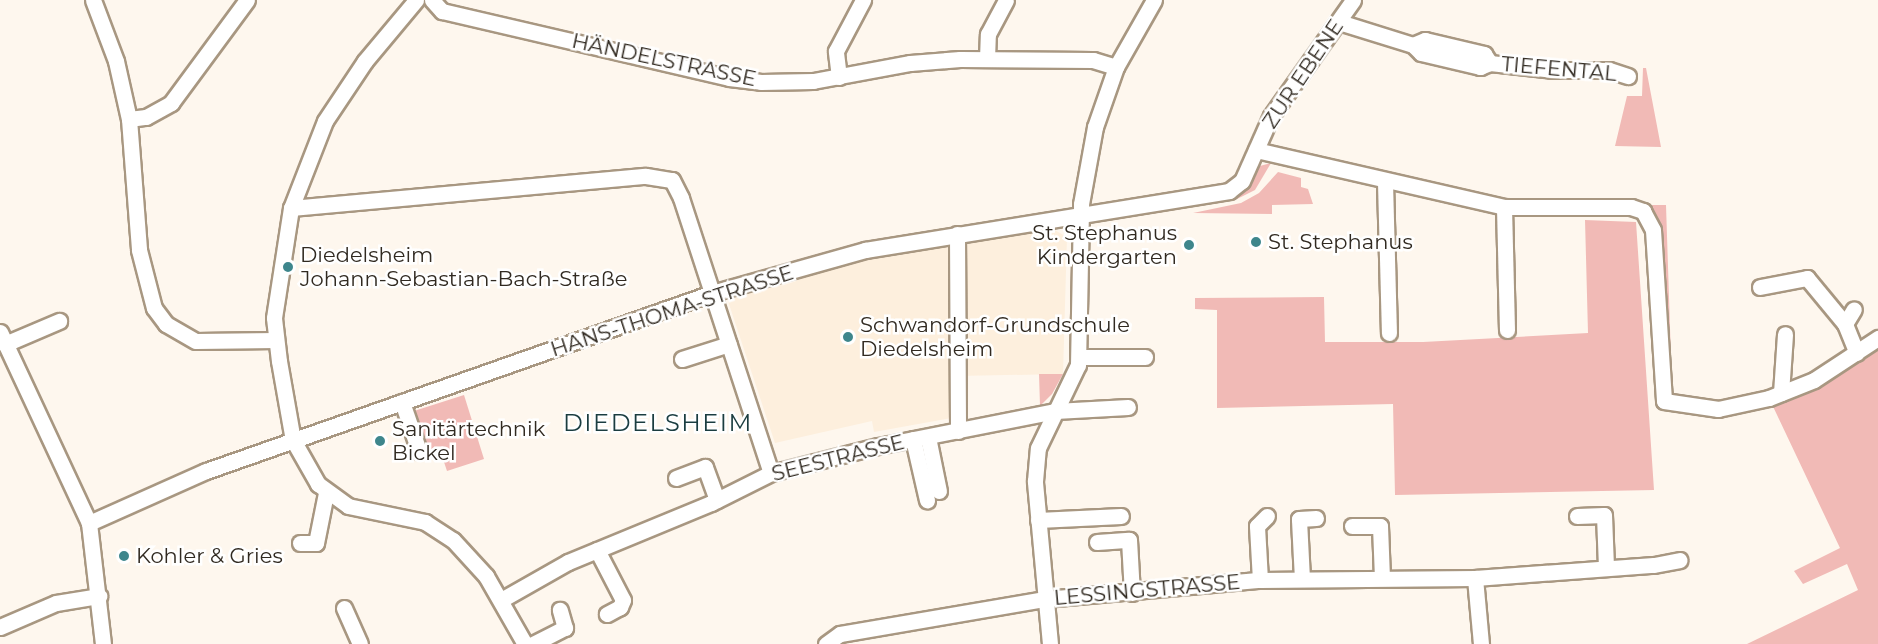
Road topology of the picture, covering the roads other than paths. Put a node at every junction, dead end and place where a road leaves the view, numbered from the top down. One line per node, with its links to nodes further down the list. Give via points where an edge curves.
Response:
1 (93, 0): 14 (street, via 116,61)
2 (246, 0): 14 (street, via 171,103 146,117)
3 (416, 0): 18 (street, via 365,61 326,121)
4 (432, 0): 12 (street, HÄNDELSTRASSE, via 442,11 729,78 791,83)
5 (863, 0): 12 (street, via 836,51)
6 (1006, 0): 10 (street, via 988,34)
7 (1154, 0): 11 (street)
8 (1353, 0): 9 (street, ZUR EBENE)
9 (1339, 22): 13 (street, TIEFENTAL, via 1413,45 1421,53 1480,67 1490,63 1552,70 1609,70); 15 (street, ZUR EBENE, via 1271,116)
10 (987, 58): 11 (street, HÄNDELSTRASSE, via 1093,60); 12 (street, HÄNDELSTRASSE, via 910,63)
11 (1116, 67): 19 (street, via 1095,127)
12 (839, 76)
13 (1628, 76)
14 (129, 119): 31 (street, via 142,274 154,308 166,324 196,341)
15 (1256, 150): 16 (street); 19 (street, HANS-THOMA-STRASSE, via 1242,181 1229,191)
16 (1384, 182): 17 (street); 27 (street)
17 (1504, 207): 26 (street); 37 (street, via 1631,207 1649,216 1670,402 1718,409)
18 (291, 208): 22 (street, via 664,178 672,180 681,198); 31 (street, via 274,318)
19 (1081, 215): 20 (street, HANS-THOMA-STRASSE); 33 (street)
20 (957, 234): 22 (street, HANS-THOMA-STRASSE, via 865,250); 41 (street)
21 (1760, 286): 25 (street, via 1807,278)
22 (712, 293): 32 (street); 38 (street, HANS-THOMA-STRASSE)
23 (1854, 309): 25 (street)
24 (59, 321): 29 (street)
25 (1845, 324): 35 (street)
26 (1508, 330)
27 (1389, 333)
28 (1785, 334): 37 (street)
29 (2, 338): 55 (street)
30 (1878, 338): 35 (street)
31 (276, 340): 43 (street)
32 (729, 344): 36 (street); 45 (street)
33 (1079, 357): 34 (street); 40 (street, via 1075,377)
34 (1145, 357)
35 (1851, 357): 37 (street, via 1814,380)
36 (682, 359)
37 (1781, 393)
38 (402, 402): 43 (street, HANS-THOMA-STRASSE); 44 (street)
39 (1128, 407): 40 (street, SEESTRASSE)
40 (1055, 411): 41 (street, SEESTRASSE); 54 (street, via 1038,448)
41 (957, 431): 42 (street, SEESTRASSE)
42 (920, 438): 45 (street, SEESTRASSE); 48 (street)
43 (293, 440): 47 (street, via 305,466); 55 (street, HANS-THOMA-STRASSE, via 206,471)
44 (419, 451)
45 (771, 473): 49 (street, SEESTRASSE)
46 (676, 478): 49 (street, via 705,467)
47 (326, 493): 58 (street, via 316,543); 69 (street, via 348,506 425,522 437,529 469,555)
48 (933, 495)
49 (717, 500): 59 (street, SEESTRASSE)
50 (1121, 516): 54 (street)
51 (1267, 516): 65 (street, via 1257,526)
52 (1577, 516): 61 (street, via 1604,515)
53 (1316, 518): 64 (street, via 1299,519)
54 (1038, 520): 68 (street)
55 (89, 523): 67 (street)
56 (1352, 526): 62 (street, via 1380,526)
57 (1097, 542): 66 (street, via 1129,540)
58 (300, 543)
59 (597, 550): 69 (street, SEESTRASSE); 72 (street, via 623,600 620,607)
60 (1680, 560): 61 (street, LESSINGSTRASSE)
61 (1606, 568): 63 (street, LESSINGSTRASSE)
62 (1382, 577): 63 (street, LESSINGSTRASSE); 64 (street, LESSINGSTRASSE)
63 (1475, 578): 80 (street)
64 (1302, 579): 65 (street, LESSINGSTRASSE)
65 (1260, 580): 66 (street, LESSINGSTRASSE)
66 (1132, 593): 68 (street, LESSINGSTRASSE)
67 (99, 596): 73 (street, via 56,603); 74 (street)
68 (1046, 599): 78 (street, LESSINGSTRASSE, via 840,634); 79 (street)
69 (501, 600): 76 (street)
70 (344, 608): 75 (street)
71 (560, 610): 77 (street, via 565,628)
72 (608, 614)
73 (0, 627)
74 (104, 644)
75 (360, 644)
76 (525, 644)
77 (533, 644)
78 (826, 644)
79 (1050, 644)
80 (1481, 644)

